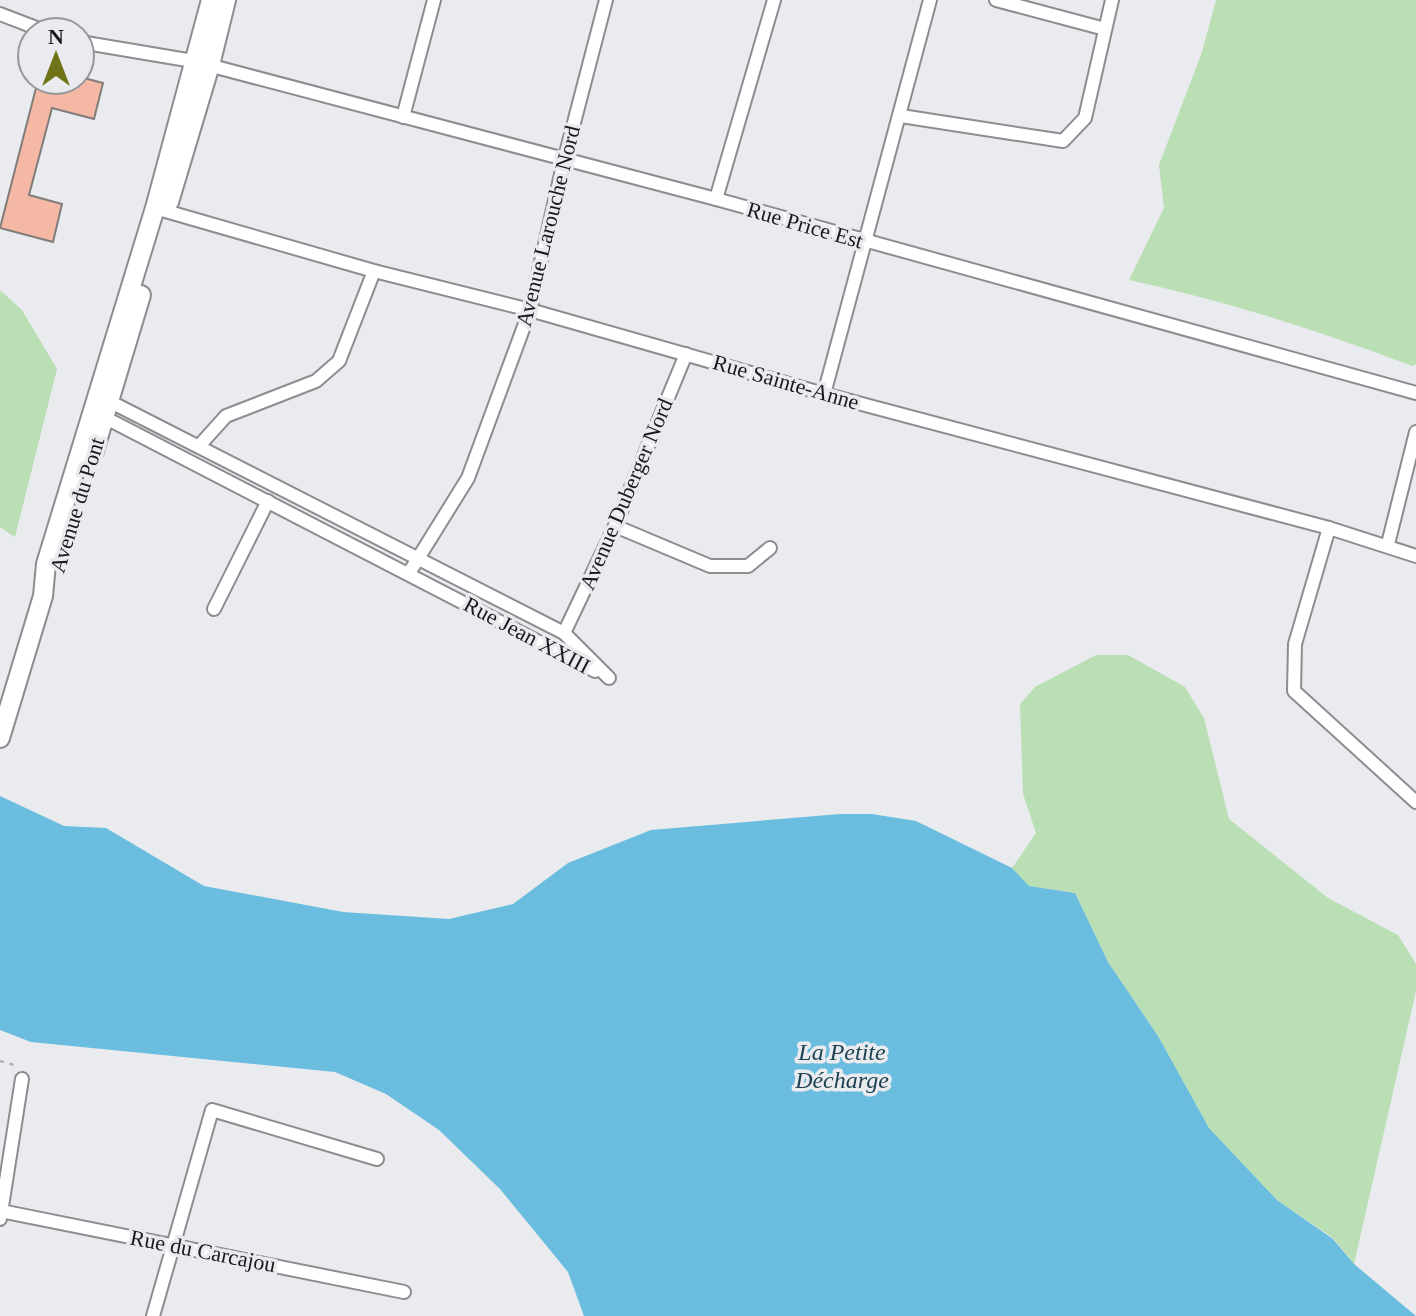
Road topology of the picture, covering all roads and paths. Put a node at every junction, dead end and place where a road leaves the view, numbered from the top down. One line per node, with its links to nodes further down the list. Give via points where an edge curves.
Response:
1 (211, 0): 11 (main road, Avenue du Pont)
2 (226, 0): 11 (main road, Avenue du Pont)
3 (434, 0): 13 (street)
4 (606, 0): 14 (street, Avenue Larouche Nord)
5 (774, 0): 15 (street)
6 (930, 0): 12 (street)
7 (996, 0): 9 (street)
8 (1112, 0): 9 (street)
9 (1105, 29): 12 (street, via 1085,118 1063,141)
10 (96, 45): 11 (street, Rue Price Est)
11 (202, 63): 13 (street, Rue Price Est); 16 (main road, Avenue du Pont)
12 (901, 116): 17 (street)
13 (403, 117): 14 (street, Rue Price Est)
14 (564, 161): 15 (street, Rue Price Est); 19 (street, Avenue Larouche Nord)
15 (716, 199): 17 (street, Rue Price Est)
16 (160, 210): 18 (street, Rue Sainte-Anne); 23 (main road, Avenue du Pont)
17 (868, 243): 21 (street, Rue Price Est); 22 (street)
18 (374, 271): 19 (street, Rue Sainte-Anne); 25 (street, via 339,361 316,381 226,416)
19 (530, 310): 20 (street, Rue Sainte-Anne); 32 (street, Avenue Larouche Nord, via 468,478)
20 (686, 354): 22 (street, Rue Sainte-Anne); 27 (street, Avenue Duberger Nord)
21 (1416, 393)
22 (824, 394): 28 (street, Rue Sainte-Anne)
23 (101, 406): 25 (street, Rue Jean XXIII); 26 (street, Rue Jean XXIII); 36 (main road, Avenue du Pont, via 46,564 43,596)
24 (1416, 432): 29 (street)
25 (199, 446): 32 (street, Rue Jean XXIII)
26 (268, 501): 33 (street, Rue Jean XXIII); 34 (street)
27 (615, 526): 30 (street, via 710,566 748,566); 35 (street, Avenue Duberger Nord)
28 (1329, 528): 29 (street, Rue Sainte-Anne); 37 (street, via 1295,644 1294,691)
29 (1388, 544): 31 (street, Rue Sainte-Anne)
30 (770, 548)
31 (1416, 556)
32 (418, 557): 33 (street, Avenue Larouche Nord); 35 (street, Rue Jean XXIII)
33 (409, 573): 35 (street, Rue Jean XXIII, via 609,678)
34 (214, 609)
35 (564, 633)
36 (0, 738)
37 (1416, 802)
38 (0, 1061): 39 (path, via 20,1067)
39 (22, 1079): 41 (street)
40 (377, 1159): 43 (street, via 212,1110)
41 (1, 1211): 42 (street); 43 (street, Rue du Carcajou)
42 (0, 1219)
43 (173, 1245): 44 (street, Rue du Carcajou); 45 (street)
44 (404, 1292)
45 (153, 1316)

